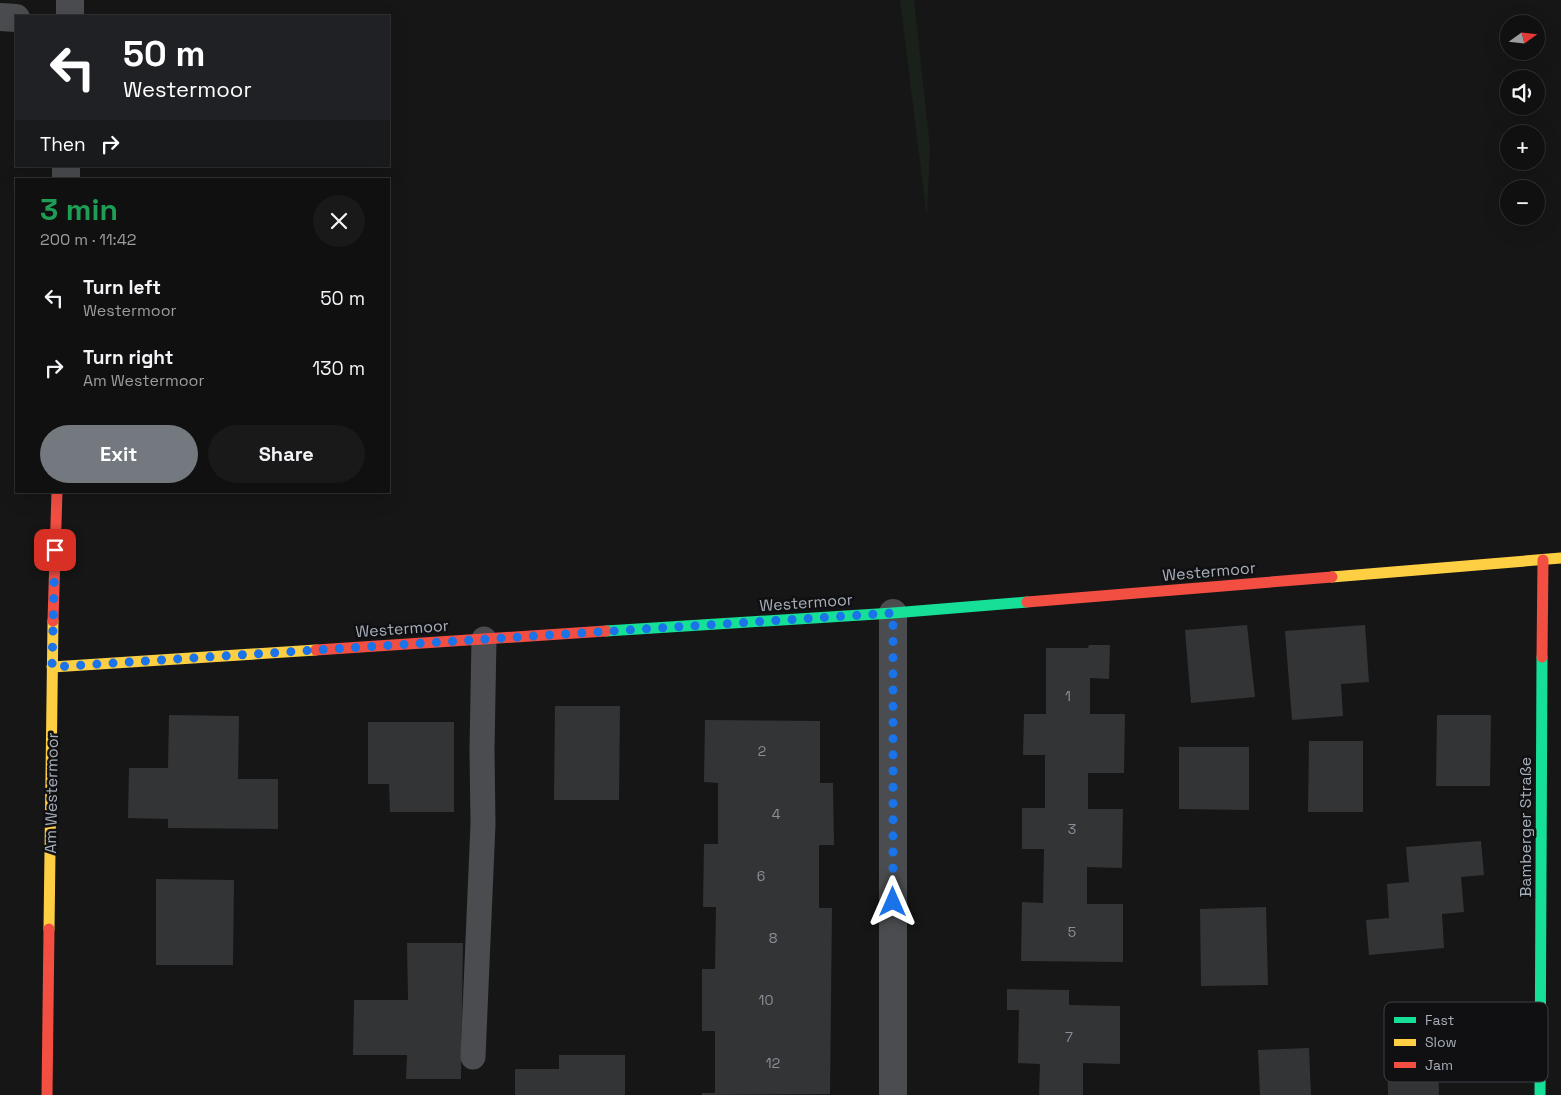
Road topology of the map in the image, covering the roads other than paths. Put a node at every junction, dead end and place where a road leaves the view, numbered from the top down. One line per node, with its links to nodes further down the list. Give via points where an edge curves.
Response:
1 (70, 0): 2 (street)
2 (70, 15)
3 (0, 17): 4 (street)
4 (15, 18)
5 (57, 493): 10 (street, Am Westermoor)
6 (1561, 558): 7 (street, Westermoor)
7 (1543, 560): 8 (street, Westermoor); 11 (street, Bamberger Straße)
8 (893, 613): 9 (street, Westermoor); 15 (street)
9 (484, 639): 10 (street, Westermoor); 12 (lane, via 483,824)
10 (52, 667): 14 (street, Am Westermoor)
11 (1541, 1002)
12 (473, 1057)
13 (1540, 1082): 16 (street, Bamberger Straße)
14 (47, 1095)
15 (892, 1095)
16 (1540, 1095)

